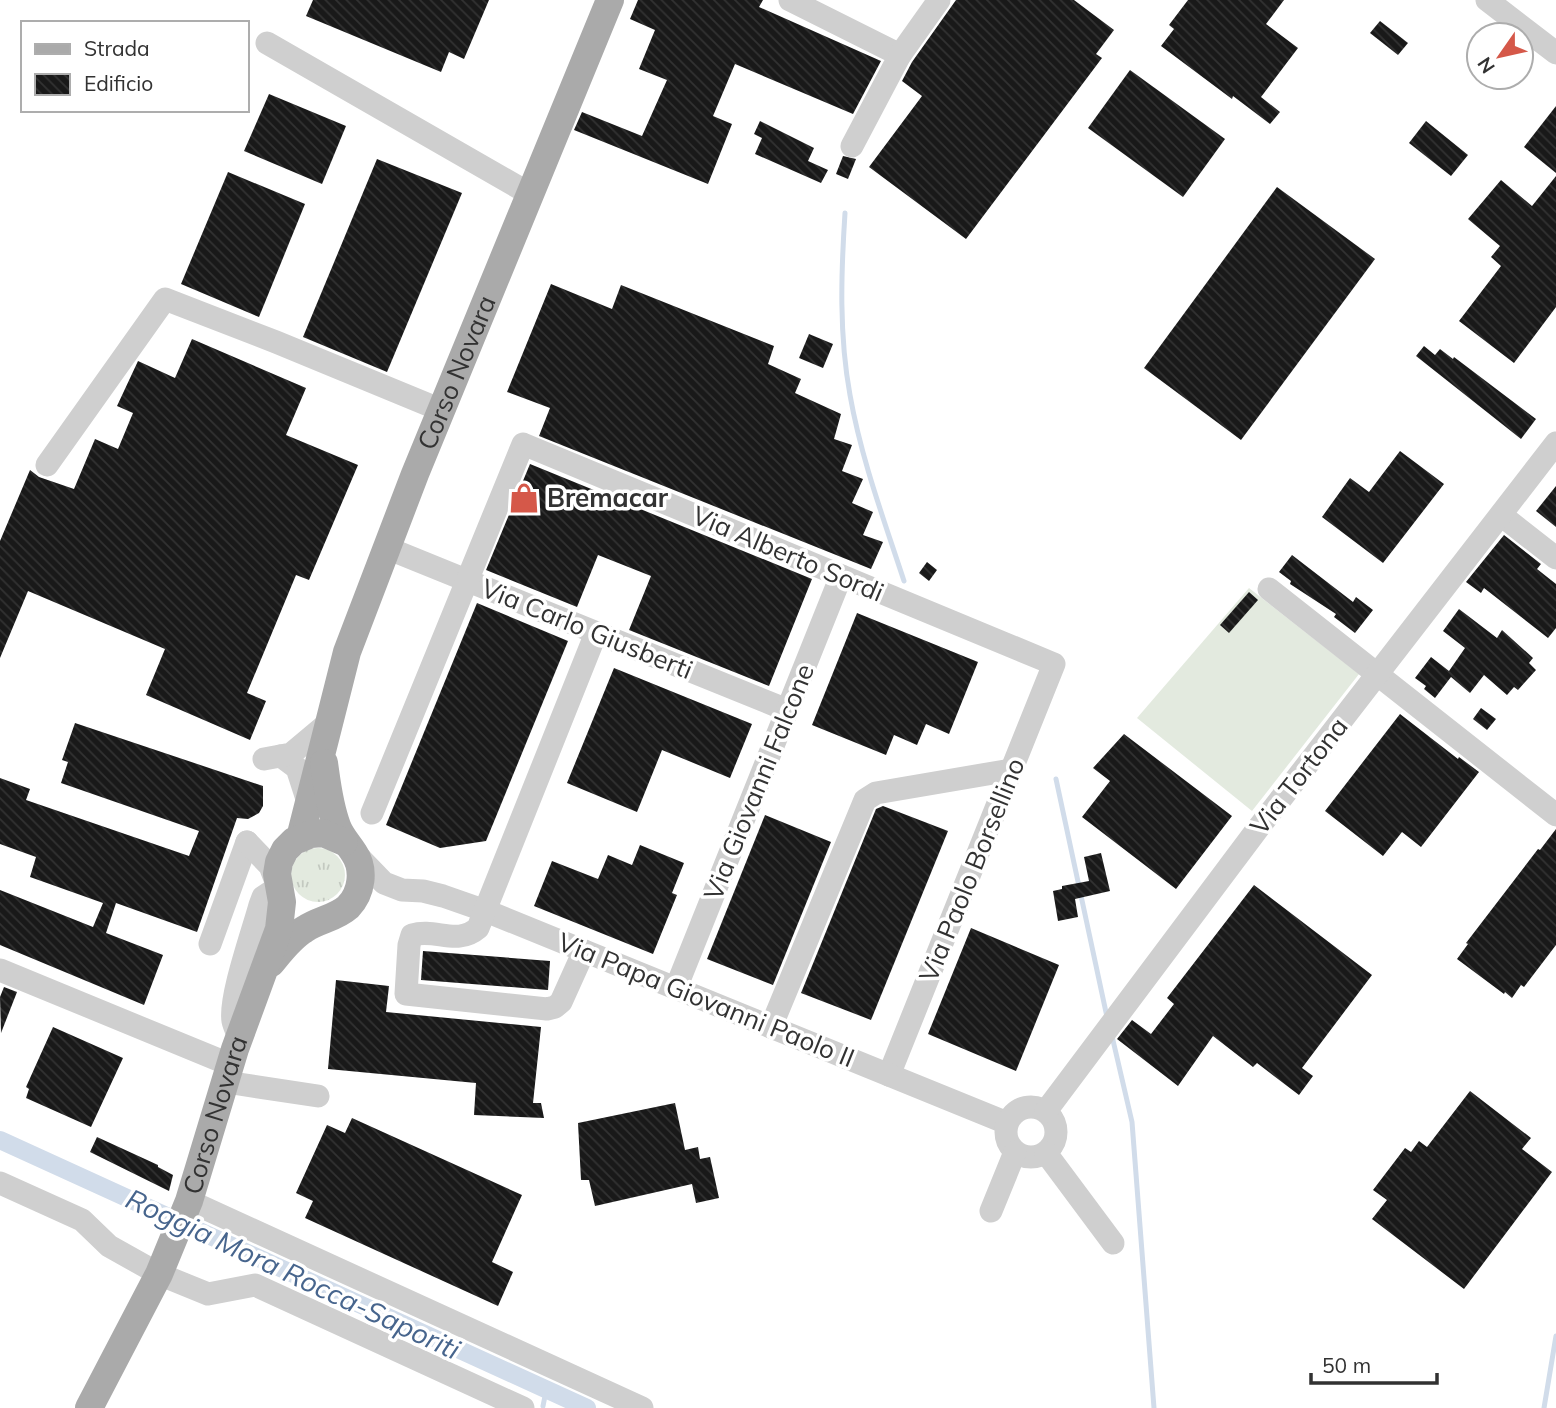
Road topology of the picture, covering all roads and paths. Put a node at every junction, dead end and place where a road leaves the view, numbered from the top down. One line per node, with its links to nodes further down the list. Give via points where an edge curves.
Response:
1 (610, 0): 9 (main road, Corso Novara)
2 (790, 0): 7 (street)
3 (939, 0): 7 (street)
4 (1487, 0): 6 (street)
5 (267, 43): 9 (street)
6 (1555, 51)
7 (900, 55): 8 (street)
8 (852, 146)
9 (530, 194): 10 (main road, Corso Novara)
10 (441, 410): 12 (street, via 165,299); 14 (main road, Corso Novara)
11 (1556, 443): 13 (street, Via Tortona)
12 (47, 465)
13 (1501, 515): 15 (street); 21 (street, Via Tortona)
14 (387, 548): 17 (street, Via Carlo Giusberti); 23 (main road, Corso Novara, via 347,652)
15 (1556, 558)
16 (841, 576): 17 (street, Via Alberto Sordi, via 523,444); 20 (street, Via Alberto Sordi); 22 (street, Via Giovanni Falcone)
17 (468, 580): 19 (street, Via Carlo Giusberti); 27 (street)
18 (1269, 589): 21 (street)
19 (596, 633): 22 (street, Via Carlo Giusberti); 34 (street)
20 (1054, 664): 25 (street, Via Paolo Borsellino)
21 (1377, 676): 28 (street); 46 (street, Via Tortona)
22 (788, 710): 40 (street, Via Giovanni Falcone)
23 (328, 723): 24 (main road, Corso Novara); 26 (street, via 291,754 273,757 297,768)
24 (323, 754): 26 (main road, Corso Novara); 31 (main road, Corso Novara, via 332,812)
25 (1011, 770): 41 (street, via 876,793 865,800); 44 (street, Via Paolo Borsellino)
26 (308, 803): 29 (main road, Corso Novara)
27 (372, 813)
28 (1556, 815)
29 (297, 840): 30 (street); 31 (main road, via 323,833); 32 (main road, Corso Novara, via 279,862)
30 (247, 842): 32 (street, via 270,866); 36 (street)
31 (349, 847): 33 (street, Via Papa Giovanni Paolo II, via 384,883); 35 (main road, Corso Novara, via 360,866 358,894)
32 (278, 887): 35 (main road, via 297,912 312,918); 39 (main road, Corso Novara, via 282,902 279,929); 42 (street, via 263,897 239,983 233,1021)
33 (402, 890): 34 (street, Via Papa Giovanni Paolo II, via 433,894); 35 (street, Via Papa Giovanni Paolo II)
34 (486, 911): 37 (street, Via Papa Giovanni Paolo II); 37 (street, via 470,935 412,935 406,994 547,1009 561,1002)
35 (333, 916): 39 (main road, Corso Novara, via 304,929)
36 (209, 944)
37 (584, 951): 40 (street, Via Papa Giovanni Paolo II)
38 (0, 970): 43 (street)
39 (265, 971): 42 (main road, Corso Novara)
40 (676, 988): 41 (street, Via Papa Giovanni Paolo II)
41 (771, 1027): 44 (street, Via Papa Giovanni Paolo II)
42 (239, 1037): 43 (main road, Corso Novara)
43 (229, 1074): 45 (street); 52 (main road, Corso Novara)
44 (889, 1075): 47 (street, Via Papa Giovanni Paolo II)
45 (318, 1096)
46 (1046, 1111): 47 (street, via 1024,1107); 49 (street, via 1057,1132)
47 (1007, 1123): 48 (street, via 1006,1139)
48 (1015, 1152): 49 (street, via 1030,1158); 51 (street)
49 (1046, 1153): 53 (street)
50 (0, 1183): 54 (street, via 82,1220 109,1246)
51 (991, 1211)
52 (183, 1216): 54 (main road, Corso Novara); 57 (street)
53 (1113, 1243)
54 (159, 1274): 55 (main road, Corso Novara); 56 (street, via 208,1294 255,1285)
55 (89, 1408)
56 (523, 1408)
57 (642, 1408)

